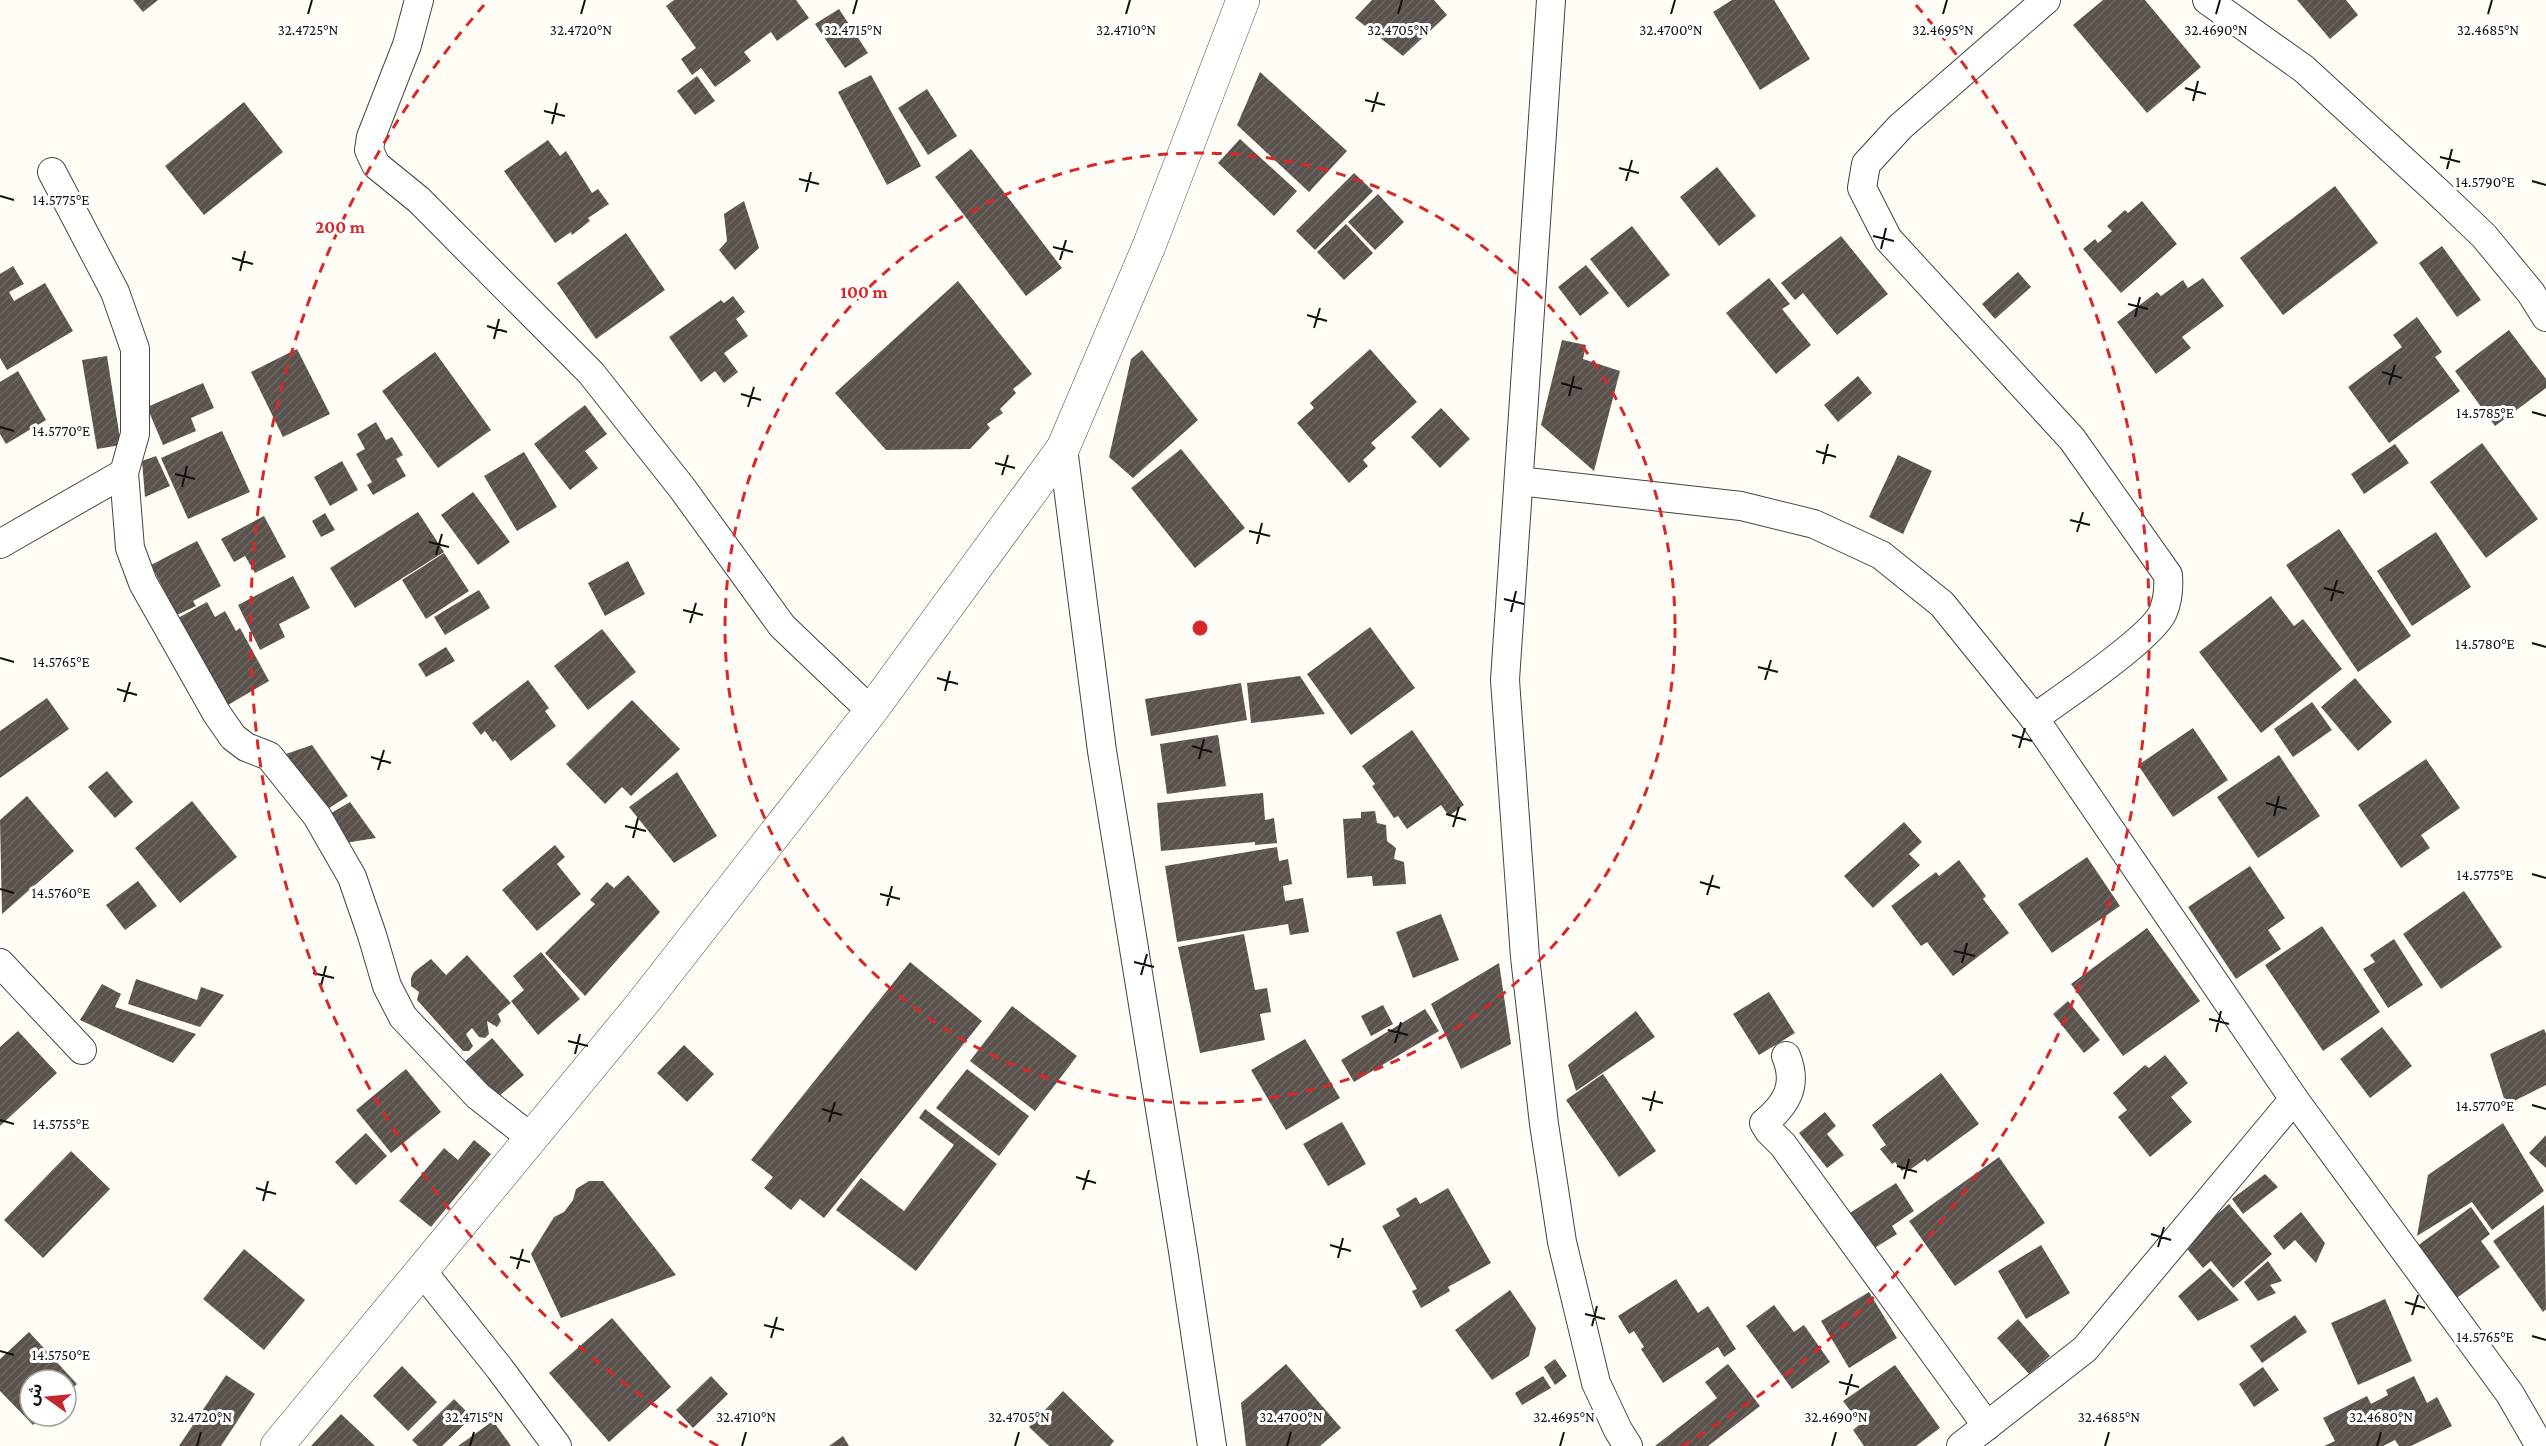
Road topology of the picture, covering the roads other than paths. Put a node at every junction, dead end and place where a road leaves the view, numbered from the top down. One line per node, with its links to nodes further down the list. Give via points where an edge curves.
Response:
1 (419, 0): 12 (street, via 407,45 371,137 369,150 376,165 418,200 591,373 682,488 782,626)
2 (1243, 0): 8 (street, via 1149,246)
3 (1551, 0): 10 (street)
4 (2046, 0): 13 (street, via 1900,127 1866,164 1862,188 1888,238 2072,439 2168,575 2169,591 2163,614 2146,634)
5 (2207, 0): 7 (street, via 2304,69 2440,194 2484,236)
6 (52, 172): 9 (street, via 115,292 135,349 135,434)
7 (2546, 317)
8 (1063, 448): 12 (street); 23 (street, via 1102,752)
9 (124, 473): 11 (street); 18 (street, via 130,548 143,583 217,714 233,737 269,756 317,816 351,877 387,986 403,1017 478,1096)
10 (1519, 481): 13 (street, via 1741,506 1814,524 1881,555 1942,604); 24 (street, via 1504,680 1525,957 1562,1242 1596,1383)
11 (0, 544)
12 (871, 711): 18 (street, via 642,1004)
13 (2034, 718): 17 (street)
14 (0, 963): 15 (street)
15 (82, 1050)
16 (1786, 1056): 20 (street, via 1792,1072 1790,1085 1782,1108 1764,1123 1784,1145)
17 (2294, 1099): 20 (street, via 2085,1349); 26 (street, via 2510,1394)
18 (530, 1137): 19 (street)
19 (422, 1271): 21 (street); 22 (street)
20 (1987, 1426): 25 (street)
21 (277, 1446)
22 (557, 1446)
23 (1212, 1446)
24 (1628, 1446)
25 (1961, 1446)
26 (2540, 1446)

